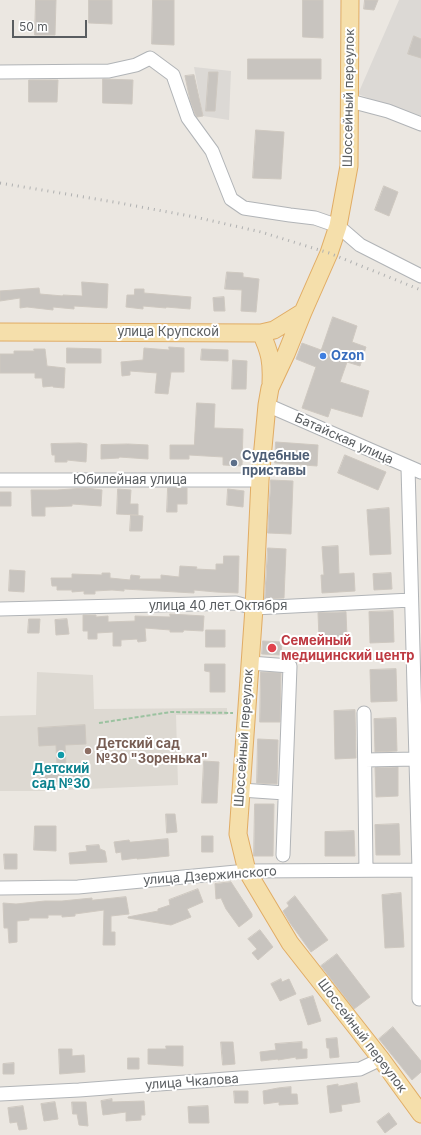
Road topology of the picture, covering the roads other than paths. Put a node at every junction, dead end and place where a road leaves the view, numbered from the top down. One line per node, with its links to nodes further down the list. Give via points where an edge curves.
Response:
1 (350, 0): 3 (main road, Шоссейный переулок)
2 (0, 72): 5 (street, via 109,72 136,65 150,58 173,75 188,118 212,151 231,199 244,208 315,218)
3 (350, 101): 4 (street, via 388,110); 5 (main road, Шоссейный переулок, via 349,166)
4 (421, 124)
5 (338, 226): 6 (street, via 360,245); 7 (main road, Шоссейный переулок)
6 (421, 276)
7 (303, 312): 9 (main road, улица Крупской, via 274,330); 10 (main road, Шоссейный переулок)
8 (0, 332): 9 (main road, улица Крупской)
9 (261, 333): 10 (main road, via 268,348 272,368)
10 (270, 388): 11 (main road, Шоссейный переулок)
11 (267, 405): 12 (street, Батайская улица); 15 (main road, Шоссейный переулок)
12 (408, 467): 13 (street, Батайская улица); 16 (street)
13 (421, 472)
14 (0, 480): 15 (street, Юбилейная улица)
15 (260, 480): 17 (main road, Шоссейный переулок)
16 (411, 600): 17 (street, улица 40 лет Октября); 21 (street)
17 (254, 608): 18 (street, улица 40 лет Октября, via 236,603); 19 (main road, Шоссейный переулок)
18 (0, 609)
19 (250, 663): 23 (main road, Шоссейный переулок); 24 (street, via 290,666)
20 (364, 713): 22 (street)
21 (416, 759): 22 (street); 27 (street)
22 (365, 760): 26 (street)
23 (241, 790): 24 (street); 28 (main road, Шоссейный переулок, via 238,834)
24 (285, 793): 25 (street)
25 (283, 855)
26 (366, 870): 27 (street, улица Дзержинского); 28 (street, улица Дзержинского)
27 (420, 870): 30 (street)
28 (246, 871): 29 (street, улица Дзержинского, via 78,887); 32 (main road, Шоссейный переулок, via 290,943)
29 (0, 888)
30 (420, 926): 31 (street)
31 (420, 999)
32 (381, 1059): 33 (street, улица Чкалова, via 360,1069); 34 (main road, Шоссейный переулок)
33 (0, 1094)
34 (421, 1114)

